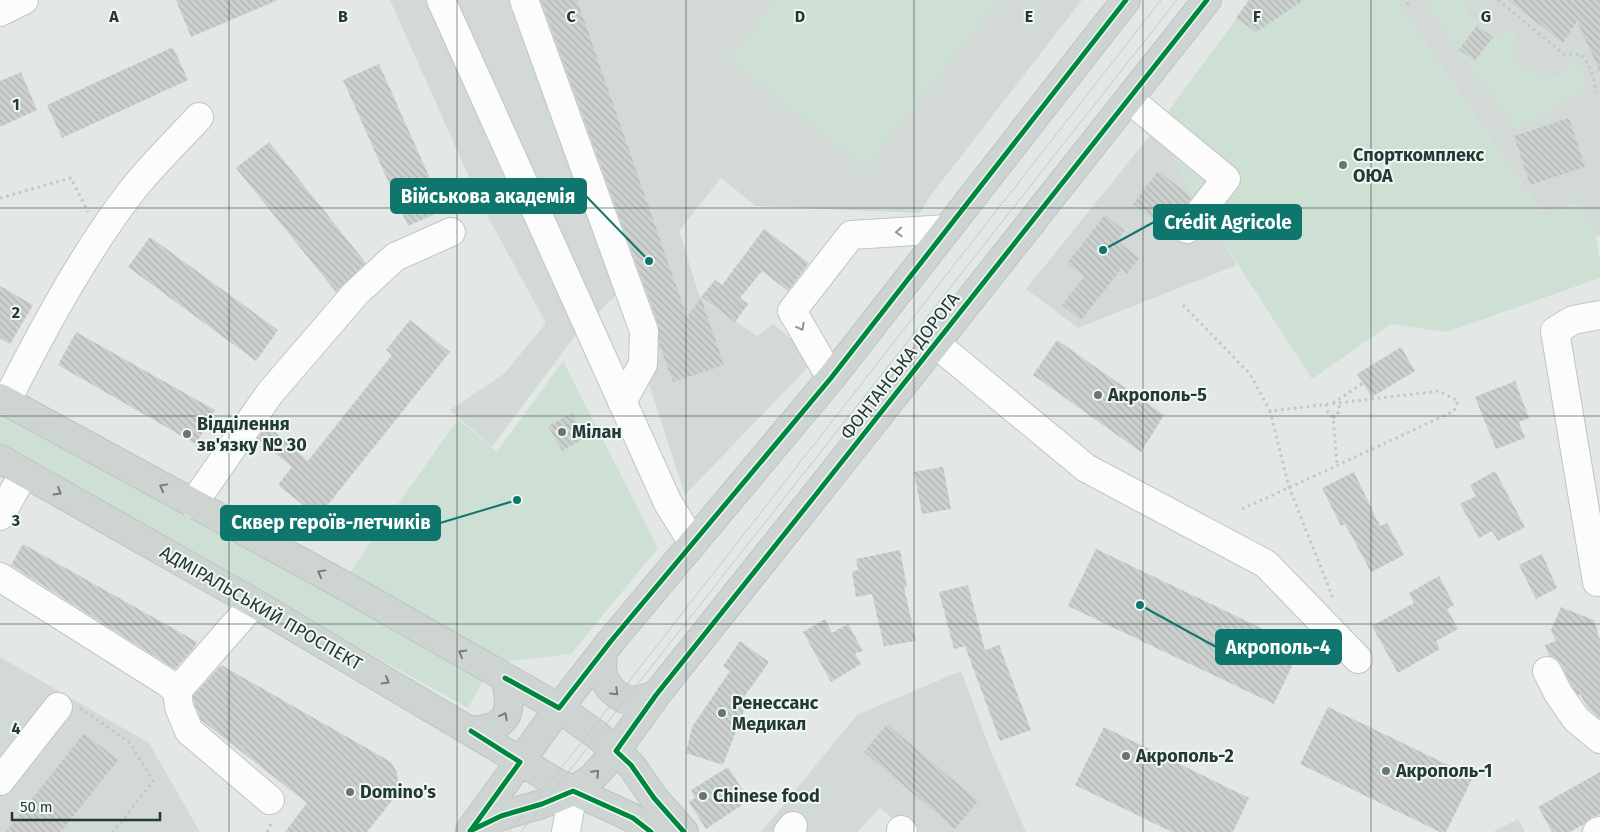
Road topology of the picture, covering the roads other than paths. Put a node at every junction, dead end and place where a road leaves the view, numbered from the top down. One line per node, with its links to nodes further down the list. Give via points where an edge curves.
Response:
1 (24, 0): 6 (street)
2 (441, 0): 16 (street)
3 (524, 0): 16 (street, via 644,331 643,364)
4 (1126, 0): 9 (main road)
5 (1207, 0): 7 (main road, ФОНТАНСЬКА ДОРОГА)
6 (0, 12)
7 (1128, 99): 10 (street, via 1226,179); 13 (main road, ФОНТАНСЬКА ДОРОГА)
8 (199, 117): 15 (street, via 131,192 100,236)
9 (947, 229): 14 (main road); 14 (street, one-way to 14, via 851,235 824,267 792,311)
10 (1187, 229)
11 (450, 232): 19 (street, via 395,258 356,293 270,393)
12 (1600, 315): 23 (street, via 1574,320 1555,331)
13 (935, 343): 26 (street, via 1086,468 1266,564); 30 (main road, ФОНТАНСЬКА ДОРОГА)
14 (830, 378): 21 (main road)
15 (3, 400): 19 (main road, one-way to 15)
16 (622, 402): 21 (street, via 668,503)
17 (0, 459): 18 (main road, АДМІРАЛЬСЬКИЙ ПРОСПЕКТ)
18 (24, 473): 20 (street); 24 (main road, АДМІРАЛЬСЬКИЙ ПРОСПЕКТ, one-way to 24)
19 (194, 504): 28 (main road, one-way to 19)
20 (0, 516)
21 (693, 543): 25 (main road)
22 (0, 577): 29 (street)
23 (1598, 582)
24 (254, 603): 29 (street); 33 (main road, АДМІРАЛЬСЬКИЙ ПРОСПЕКТ, one-way to 33)
25 (603, 651): 30 (main road, one-way to 30, via 605,678 617,695 639,700); 32 (main road)
26 (1358, 659)
27 (1547, 672): 34 (street, via 1576,719)
28 (504, 678): 32 (main road); 33 (main road, one-way to 28, via 488,730 501,723 508,712 510,696)
29 (177, 691): 39 (street, via 179,707 189,731)
30 (656, 695): 35 (main road, ФОНТАНСЬКА ДОРОГА)
31 (58, 707): 37 (street)
32 (559, 708): 35 (main road); 36 (main road)
33 (471, 731): 36 (main road, АДМІРАЛЬСЬКИЙ ПРОСПЕКТ)
34 (1600, 739)
35 (616, 751): 38 (main road, ФОНТАНСЬКА ДОРОГА, one-way to 35, via 593,776); 43 (main road)
36 (520, 762): 38 (main road, АДМІРАЛЬСЬКИЙ ПРОСПЕКТ); 41 (main road)
37 (0, 782)
38 (573, 791): 40 (main road, АДМІРАЛЬСЬКИЙ ПРОСПЕКТ); 41 (main road, via 502,816); 42 (street)
39 (270, 800)
40 (639, 827)
41 (469, 832)
42 (566, 832)
43 (684, 832)

